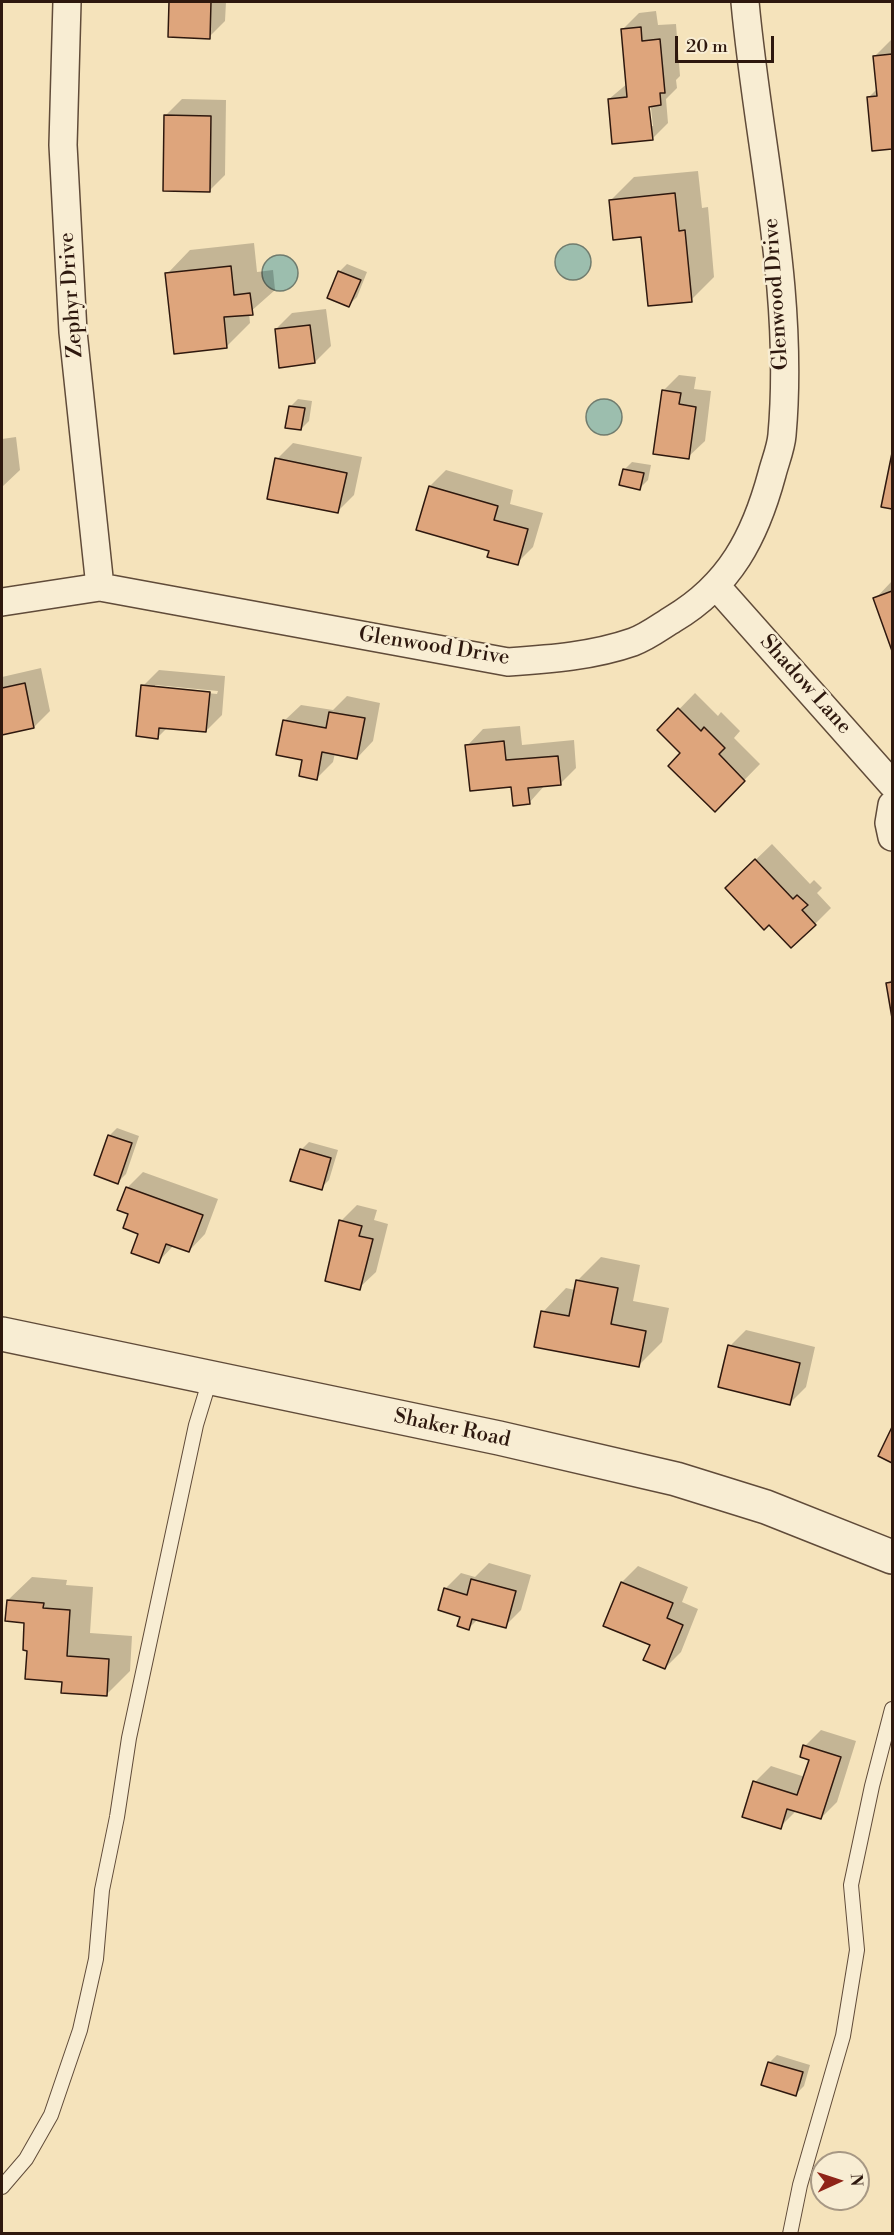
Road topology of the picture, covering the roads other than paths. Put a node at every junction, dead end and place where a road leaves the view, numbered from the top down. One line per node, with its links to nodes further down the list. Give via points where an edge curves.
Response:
1 (67, 2): 3 (street, Zephyr Drive, via 63,145 73,332)
2 (745, 2): 4 (street, Glenwood Drive, via 778,253 783,322 782,436 763,508 738,560)
3 (100, 587): 4 (street, Glenwood Drive, via 508,662 565,658 635,642 690,609); 5 (street, Glenwood Drive)
4 (717, 587): 6 (street, Shadow Lane)
5 (2, 602)
6 (892, 784)
7 (892, 805): 8 (street)
8 (892, 837)
9 (2, 1334): 10 (street, Shaker Road)
10 (210, 1379): 11 (street, Shaker Road, via 676,1479 766,1507); 13 (lane, via 196,1425 129,1738 102,1890 96,1959 80,2030 61,2090 39,2139)
11 (892, 1557)
12 (892, 1709): 14 (lane, via 851,1885 857,1950 843,2036 800,2185)
13 (2, 2187)
14 (790, 2234)

